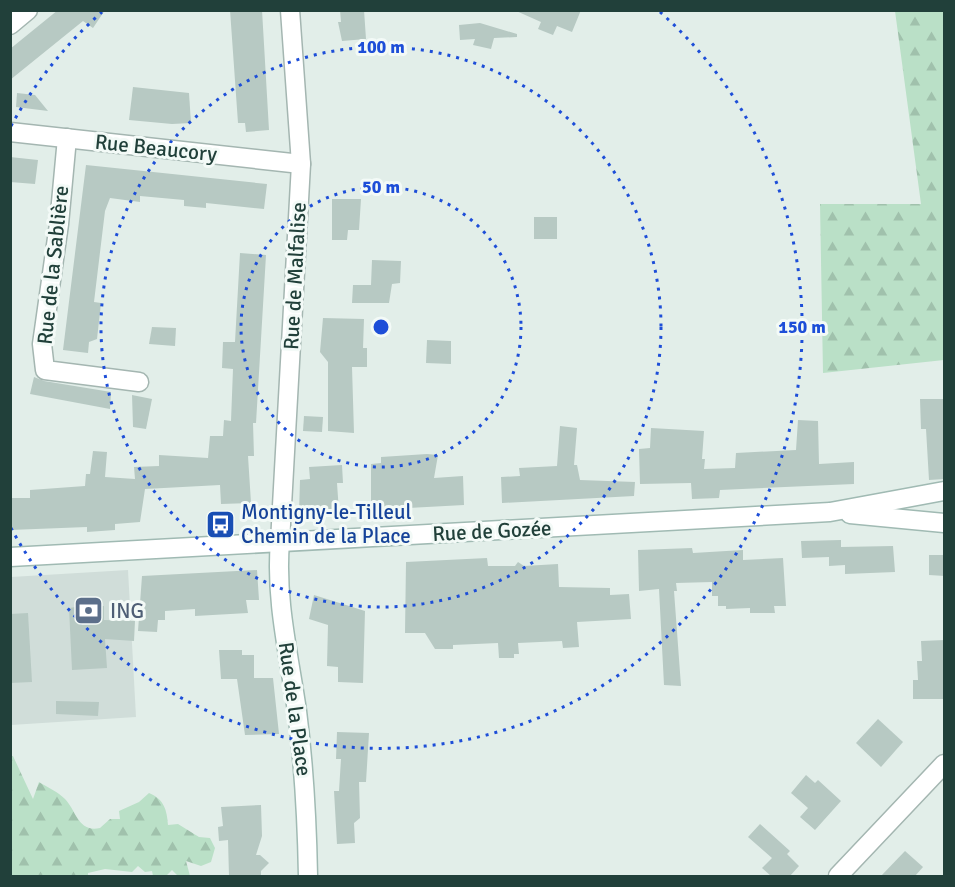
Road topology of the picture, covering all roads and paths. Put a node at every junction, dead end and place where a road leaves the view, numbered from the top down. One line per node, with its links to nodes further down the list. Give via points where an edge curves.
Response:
1 (28, 10): 3 (main road)
2 (290, 10): 6 (main road, Rue de Malfalise)
3 (10, 25)
4 (10, 132): 5 (main road, Rue Beaucory)
5 (67, 138): 6 (main road, Rue Beaucory); 7 (main road, Rue de la Sablière, via 42,344 45,370)
6 (301, 164): 11 (main road, Rue de Malfalise)
7 (139, 382)
8 (945, 491): 9 (main road, Rue de Gozée)
9 (831, 512): 10 (main road, Rue de Gozée); 11 (main road, Rue de Gozée)
10 (945, 523)
11 (280, 542): 12 (main road, Rue de Gozée); 14 (main road, Rue de la Place, via 277,571 305,781)
12 (10, 557)
13 (945, 765): 15 (main road)
14 (308, 876)
15 (838, 876)

